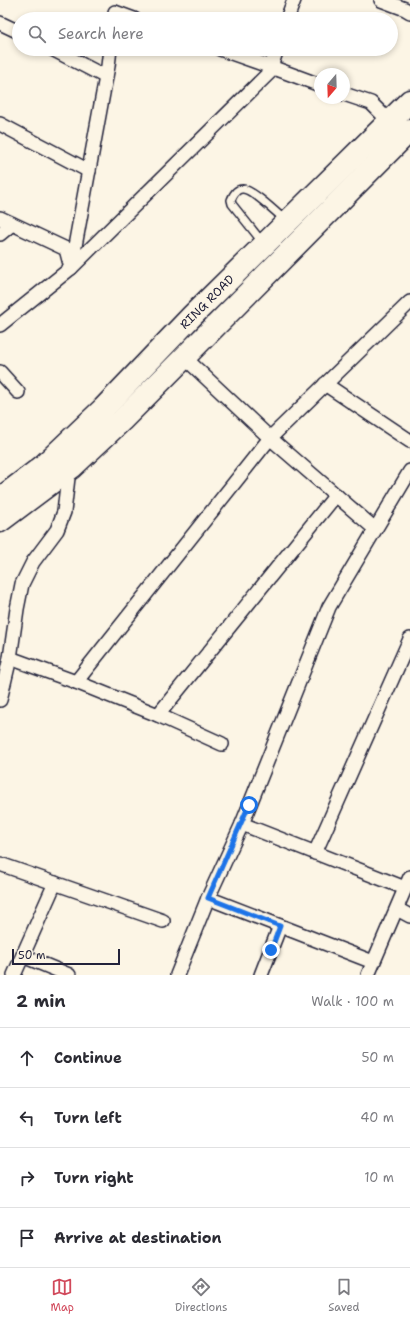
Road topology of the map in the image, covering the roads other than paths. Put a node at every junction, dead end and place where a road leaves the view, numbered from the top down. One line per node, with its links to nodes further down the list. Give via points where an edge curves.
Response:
1 (294, 0): 3 (street)
2 (381, 0): 4 (street)
3 (290, 12)
4 (410, 12)
5 (0, 23): 6 (street)
6 (12, 29)
7 (66, 56): 12 (street)
8 (109, 56): 12 (street)
9 (240, 56): 11 (street)
10 (275, 56): 11 (street)
11 (272, 67): 13 (street); 24 (street)
12 (106, 77): 19 (street)
13 (314, 83)
14 (350, 96): 16 (street, via 371,103)
15 (410, 100): 16 (highway, RING ROAD)
16 (389, 121): 21 (highway, RING ROAD)
17 (0, 124): 19 (street)
18 (410, 130): 27 (highway, RING ROAD)
19 (89, 171): 24 (street)
20 (6, 221): 22 (street); 24 (street, via 66,249)
21 (288, 222): 23 (highway, RING ROAD); 23 (lane, via 248,190 237,191 231,200 232,204)
22 (0, 234)
23 (264, 245): 36 (highway, RING ROAD, via 104,409 42,467)
24 (71, 268): 26 (street)
25 (410, 302): 29 (street)
26 (0, 325)
27 (184, 357): 31 (street); 33 (highway, RING ROAD)
28 (0, 372): 30 (street)
29 (325, 384): 31 (street); 32 (street)
30 (18, 392)
31 (270, 438): 35 (street); 41 (street)
32 (410, 441)
33 (69, 469): 37 (highway, RING ROAD); 40 (street, via 64,512 57,530 33,562 22,584)
34 (410, 471): 38 (street)
35 (336, 495): 38 (street); 43 (street)
36 (0, 498)
37 (0, 521)
38 (375, 529): 45 (street, via 329,607)
39 (410, 639): 46 (street)
40 (10, 658): 41 (street); 42 (street)
41 (76, 682): 43 (street)
42 (0, 700)
43 (158, 715): 44 (street)
44 (222, 744)
45 (242, 824): 46 (street); 50 (street)
46 (316, 853): 49 (street)
47 (0, 864): 48 (street)
48 (55, 883): 53 (street); 55 (street)
49 (408, 883): 51 (street)
50 (208, 898): 54 (street); 59 (street)
51 (397, 909): 52 (street); 56 (street)
52 (410, 916)
53 (163, 921)
54 (280, 926): 56 (street); 60 (street)
55 (23, 956): 57 (street); 58 (street)
56 (373, 962): 61 (street)
57 (14, 975)
58 (69, 975)
59 (177, 975)
60 (261, 975)
61 (368, 975)

